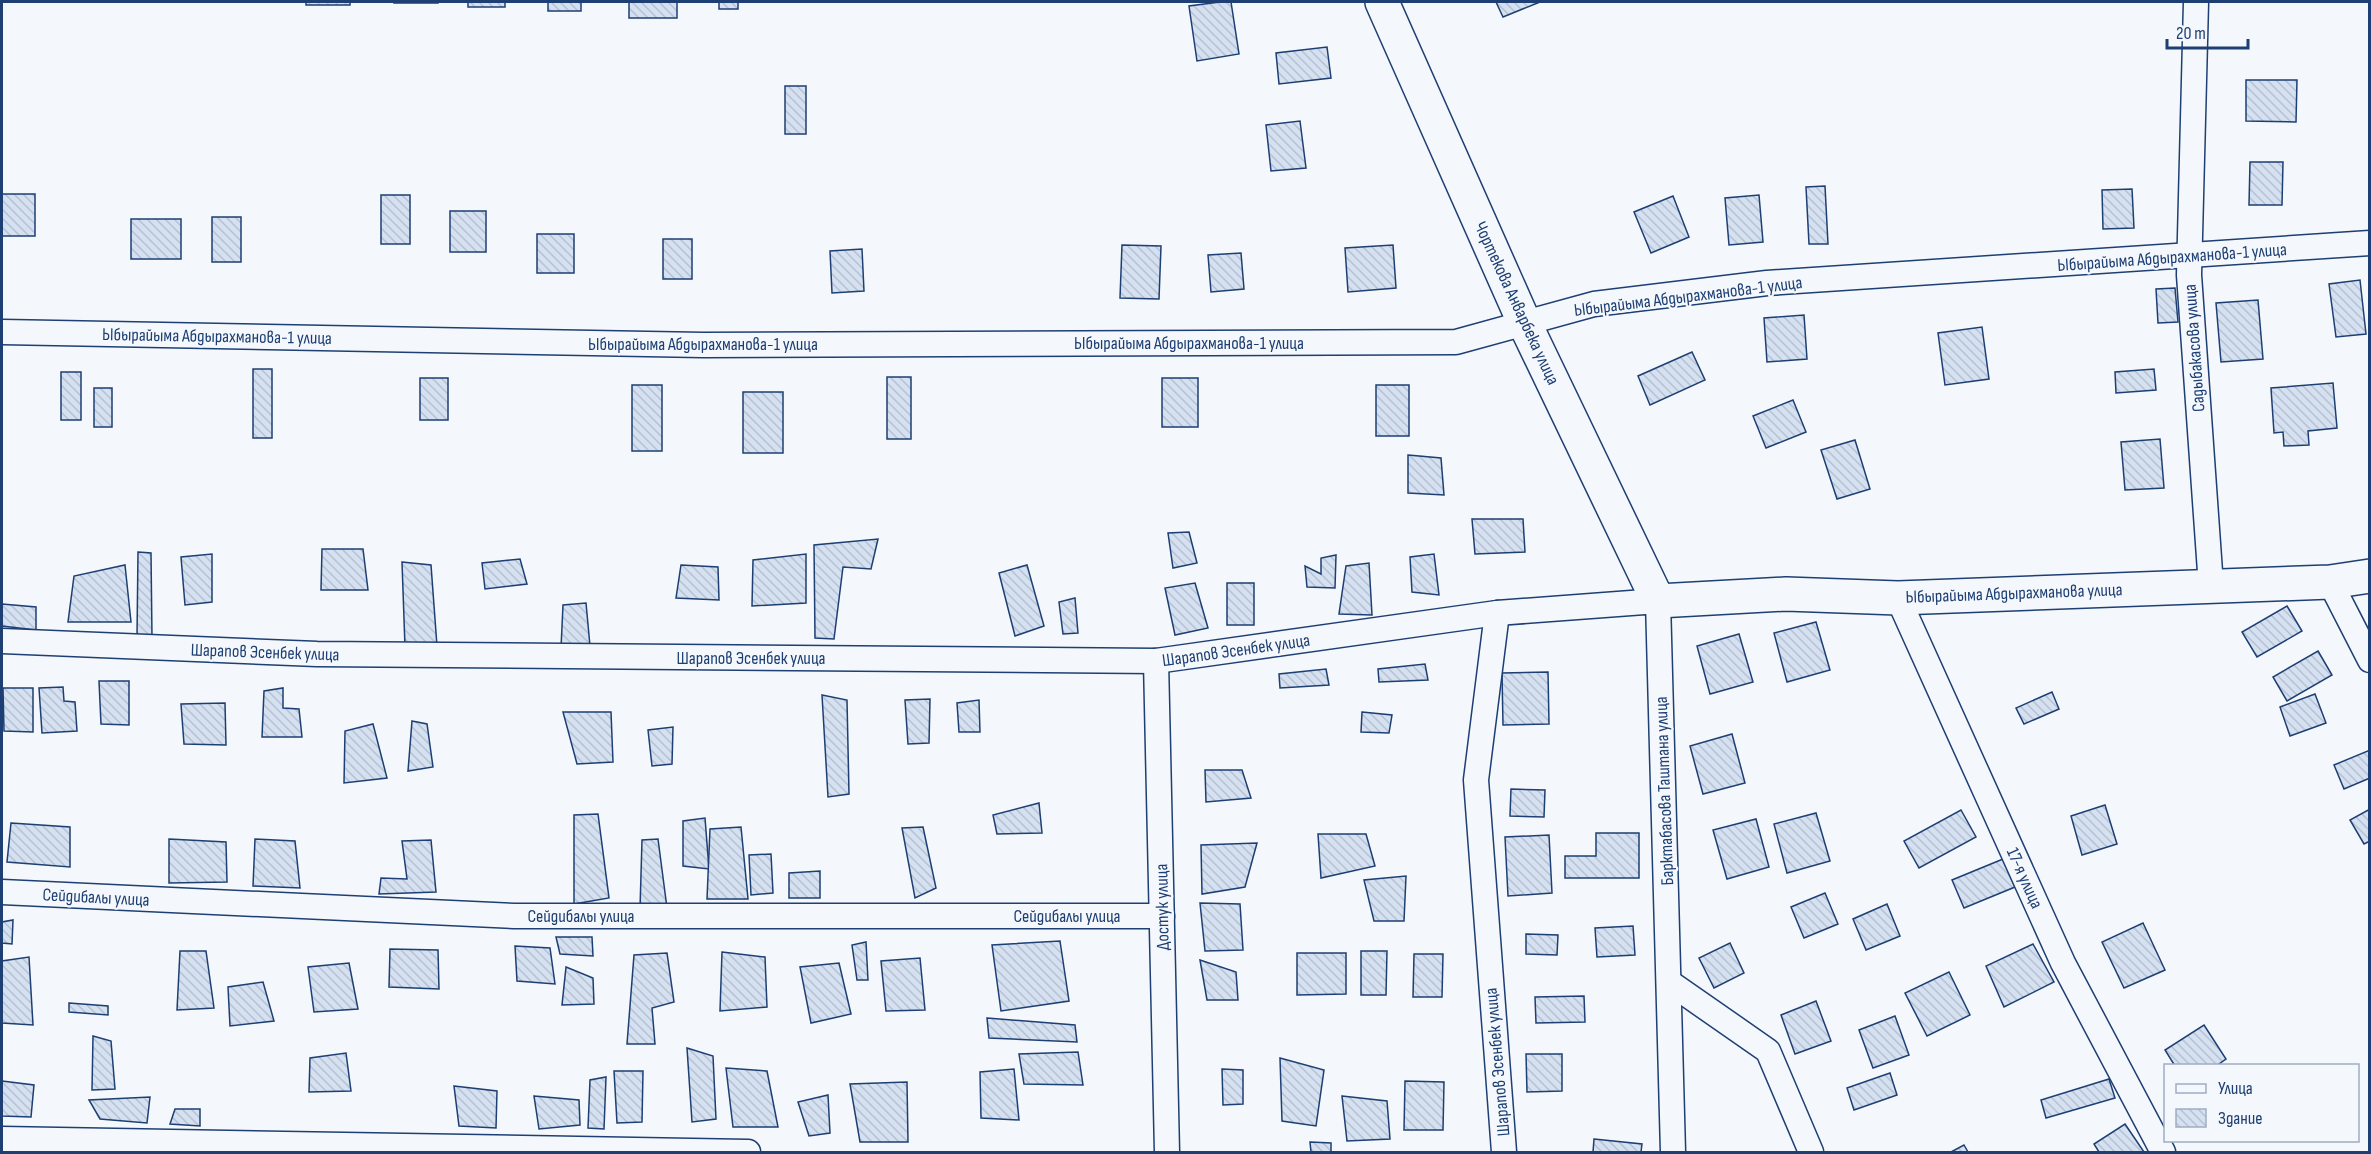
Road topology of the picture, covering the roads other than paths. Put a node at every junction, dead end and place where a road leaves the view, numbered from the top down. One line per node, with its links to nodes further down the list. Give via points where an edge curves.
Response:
1 (1382, 2): 5 (street, Чортекова Анварбека улица)
2 (2196, 2): 4 (street, Садыбакасова улица)
3 (2370, 243): 4 (street, Ыбырайыма Абдырахманова-1 улица)
4 (2191, 256): 5 (street, Ыбырайыма Абдырахманова-1 улица, via 1767,283 1594,304); 9 (street, Садыбакасова улица, via 2188,275)
5 (1524, 322): 6 (street, Ыбырайыма Абдырахманова-1 улица, via 1456,342 703,345); 11 (street, Чортекова Анварбека улица)
6 (2, 332)
7 (2370, 576): 8 (street, Ыбырайыма Абдырахманова улица)
8 (2330, 582): 9 (street, Ыбырайыма Абдырахманова улица); 14 (street)
9 (2211, 586): 10 (street, Ыбырайыма Абдырахманова улица)
10 (1898, 598): 11 (street, Ыбырайыма Абдырахманова улица, via 1786,594); 25 (street, 17-я улица, via 2063,963)
11 (1658, 601): 12 (street, Шарапов Эсенбек улица); 18 (street, Барктабасова Таштана улица)
12 (1497, 613): 15 (street, Шарапов Эсенбек улица); 22 (street, Шарапов Эсенбек улица, via 1476,780)
13 (2, 641): 15 (street, Шарапов Эсенбек улица, via 317,654)
14 (2370, 660)
15 (1156, 661): 17 (street, Достук улица)
16 (2, 892): 17 (street, Сейдибалы улица, via 514,916)
17 (1162, 916): 21 (street, Достук улица)
18 (1669, 982): 23 (street, Барктабасова Таштана улица); 24 (street, via 1768,1051)
19 (2, 1139): 20 (street)
20 (748, 1152)
21 (1167, 1152)
22 (1504, 1152)
23 (1673, 1152)
24 (1811, 1152)
25 (2163, 1152)

